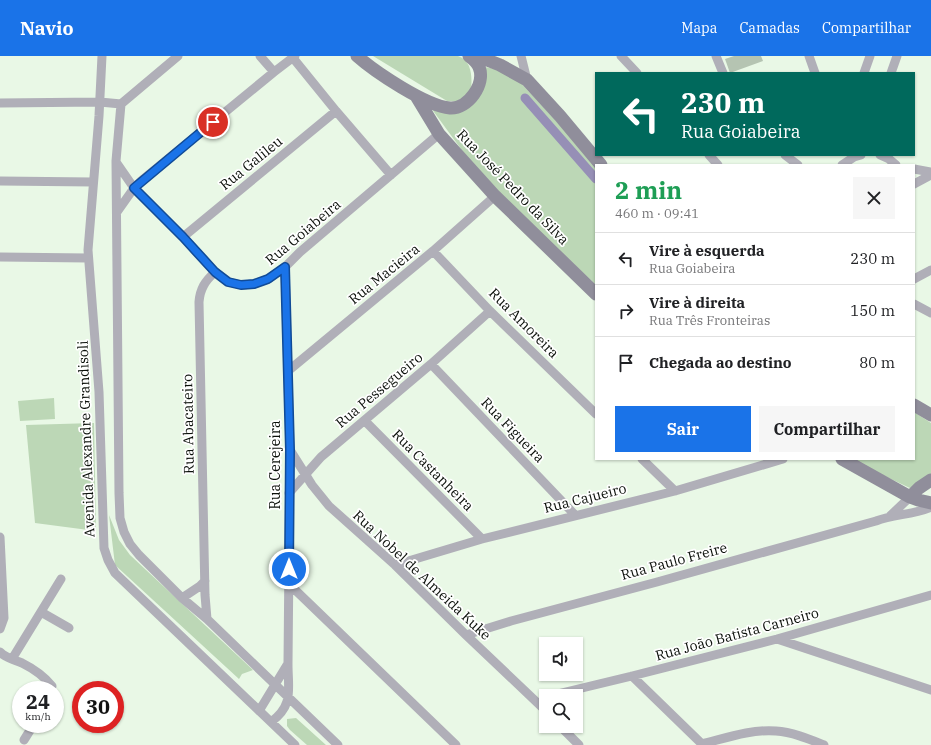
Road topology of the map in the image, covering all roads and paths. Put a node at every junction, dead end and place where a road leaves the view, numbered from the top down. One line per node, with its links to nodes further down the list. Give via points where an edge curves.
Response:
1 (102, 56): 22 (street, Avenida Alexandre Grandisoli)
2 (178, 56): 24 (street)
3 (260, 56): 14 (street)
4 (357, 56): 21 (main road)
5 (469, 56): 21 (main road, via 480,67 481,75 471,99 462,106 439,106)
6 (477, 56): 20 (main road)
7 (521, 56): 20 (street)
8 (621, 56): 15 (street)
9 (716, 56): 16 (street)
10 (809, 56): 17 (street)
11 (870, 56): 18 (street)
12 (897, 56): 19 (street)
13 (294, 57): 14 (street); 25 (street)
14 (274, 72): 44 (street)
15 (636, 72)
16 (723, 72)
17 (815, 72)
18 (864, 72)
19 (891, 72)
20 (527, 80): 32 (main road)
21 (416, 96): 26 (main road, Rua José Pedro da Silva)
22 (100, 102): 23 (street); 24 (street); 42 (street, Avenida Alexandre Grandisoli)
23 (0, 103)
24 (121, 104): 31 (street)
25 (336, 111): 39 (street); 47 (street, Rua Galileu)
26 (439, 134): 39 (street, Rua Goiabeira); 45 (main road, Rua José Pedro da Silva)
27 (710, 156): 33 (street)
28 (786, 156): 34 (street)
29 (858, 156): 35 (street)
30 (882, 156): 36 (street)
31 (116, 162): 44 (street, Rua Goiabeira); 46 (street)
32 (600, 164)
33 (717, 164)
34 (797, 164)
35 (843, 164)
36 (895, 164)
37 (915, 169): 38 (street)
38 (931, 172)
39 (392, 175): 51 (street, Rua Goiabeira)
40 (931, 175): 43 (street)
41 (0, 181): 42 (street)
42 (93, 182): 50 (street, Avenida Alexandre Grandisoli)
43 (915, 183)
44 (134, 188): 46 (street); 47 (street, Rua Goiabeira)
45 (495, 196): 48 (street, Rua Macieira); 55 (main road, Rua José Pedro da Silva)
46 (117, 212): 85 (street, via 120,518 130,544)
47 (183, 237): 53 (street, Rua Goiabeira)
48 (433, 251): 57 (street, Rua Amoreira); 60 (street, Rua Macieira)
49 (0, 257): 50 (street)
50 (88, 258): 105 (street, Avenida Alexandre Grandisoli, via 99,385 103,535 108,560 115,573)
51 (285, 267): 53 (street, Rua Goiabeira, via 268,279 241,285 228,282); 60 (street, Rua Cerejeira)
52 (931, 270): 54 (street)
53 (215, 272): 83 (street, Rua Abacateiro, via 203,286 199,302)
54 (915, 278)
55 (595, 293)
56 (915, 305): 58 (street)
57 (490, 311): 59 (street, Rua Pessegueiro); 62 (street, Rua Amoreira)
58 (931, 313)
59 (431, 364): 64 (street, Rua Pessegueiro); 76 (street, Rua Figueira)
60 (288, 371): 65 (street, Rua Cerejeira)
61 (915, 406): 63 (main road)
62 (595, 413)
63 (931, 415)
64 (365, 421): 69 (street, Rua Pessegueiro, via 321,457); 79 (street, Rua Castanheira)
65 (290, 450): 69 (street, Rua Nobel de Almeida Kuke); 72 (street, Rua Cerejeira)
66 (643, 460): 71 (street)
67 (780, 460): 71 (street, Rua Cajueiro)
68 (844, 460): 73 (main road)
69 (306, 474): 72 (street, Rua Pessegueiro); 80 (street, Rua Nobel de Almeida Kuke, via 329,506)
70 (931, 480): 73 (main road, Rua Paulo Freire)
71 (675, 491): 76 (street, Rua Cajueiro)
72 (288, 493): 84 (street, Rua Cerejeira)
73 (910, 497): 74 (main road); 77 (street, Rua Paulo Freire)
74 (931, 503)
75 (931, 507): 77 (street, Rua Paulo Freire, via 911,514)
76 (576, 515): 79 (street, Rua Cajueiro)
77 (890, 516): 91 (street, Rua Paulo Freire)
78 (0, 537): 81 (street)
79 (482, 539): 80 (street, Rua Cajueiro)
80 (395, 565): 91 (street, Rua Nobel de Almeida Kuke)
81 (1, 571): 90 (street, via 4,618)
82 (61, 579): 87 (street)
83 (205, 581): 85 (street); 88 (street, Rua Abacateiro)
84 (289, 584): 95 (street, Rua Cerejeira); 112 (street)
85 (182, 598): 88 (street)
86 (928, 598): 92 (street, Rua João Batista Carneiro)
87 (41, 612): 89 (street); 94 (street)
88 (207, 619): 98 (street)
89 (69, 628)
90 (0, 629)
91 (466, 635): 103 (street, Rua Nobel de Almeida Kuke)
92 (777, 639): 96 (street, Rua João Batista Carneiro); 100 (street)
93 (0, 652): 94 (street)
94 (12, 659): 97 (street)
95 (288, 664): 98 (street); 101 (street, Rua Cerejeira)
96 (632, 676): 99 (street, Rua João Batista Carneiro); 114 (street)
97 (48, 681)
98 (275, 684): 101 (street); 105 (street)
99 (578, 689)
100 (931, 690)
101 (288, 696): 106 (street, via 284,710); 111 (street)
102 (539, 699): 103 (street)
103 (534, 700): 104 (street, Rua Nobel de Almeida Kuke)
104 (539, 705)
105 (259, 711): 106 (street, Avenida Alexandre Grandisoli)
106 (271, 722): 110 (street, Avenida Alexandre Grandisoli)
107 (28, 733): 109 (street)
108 (567, 733): 113 (street)
109 (24, 740)
110 (295, 745)
111 (338, 745)
112 (456, 745)
113 (579, 745)
114 (702, 745): 115 (street, via 756,731 776,731)
115 (824, 745)

